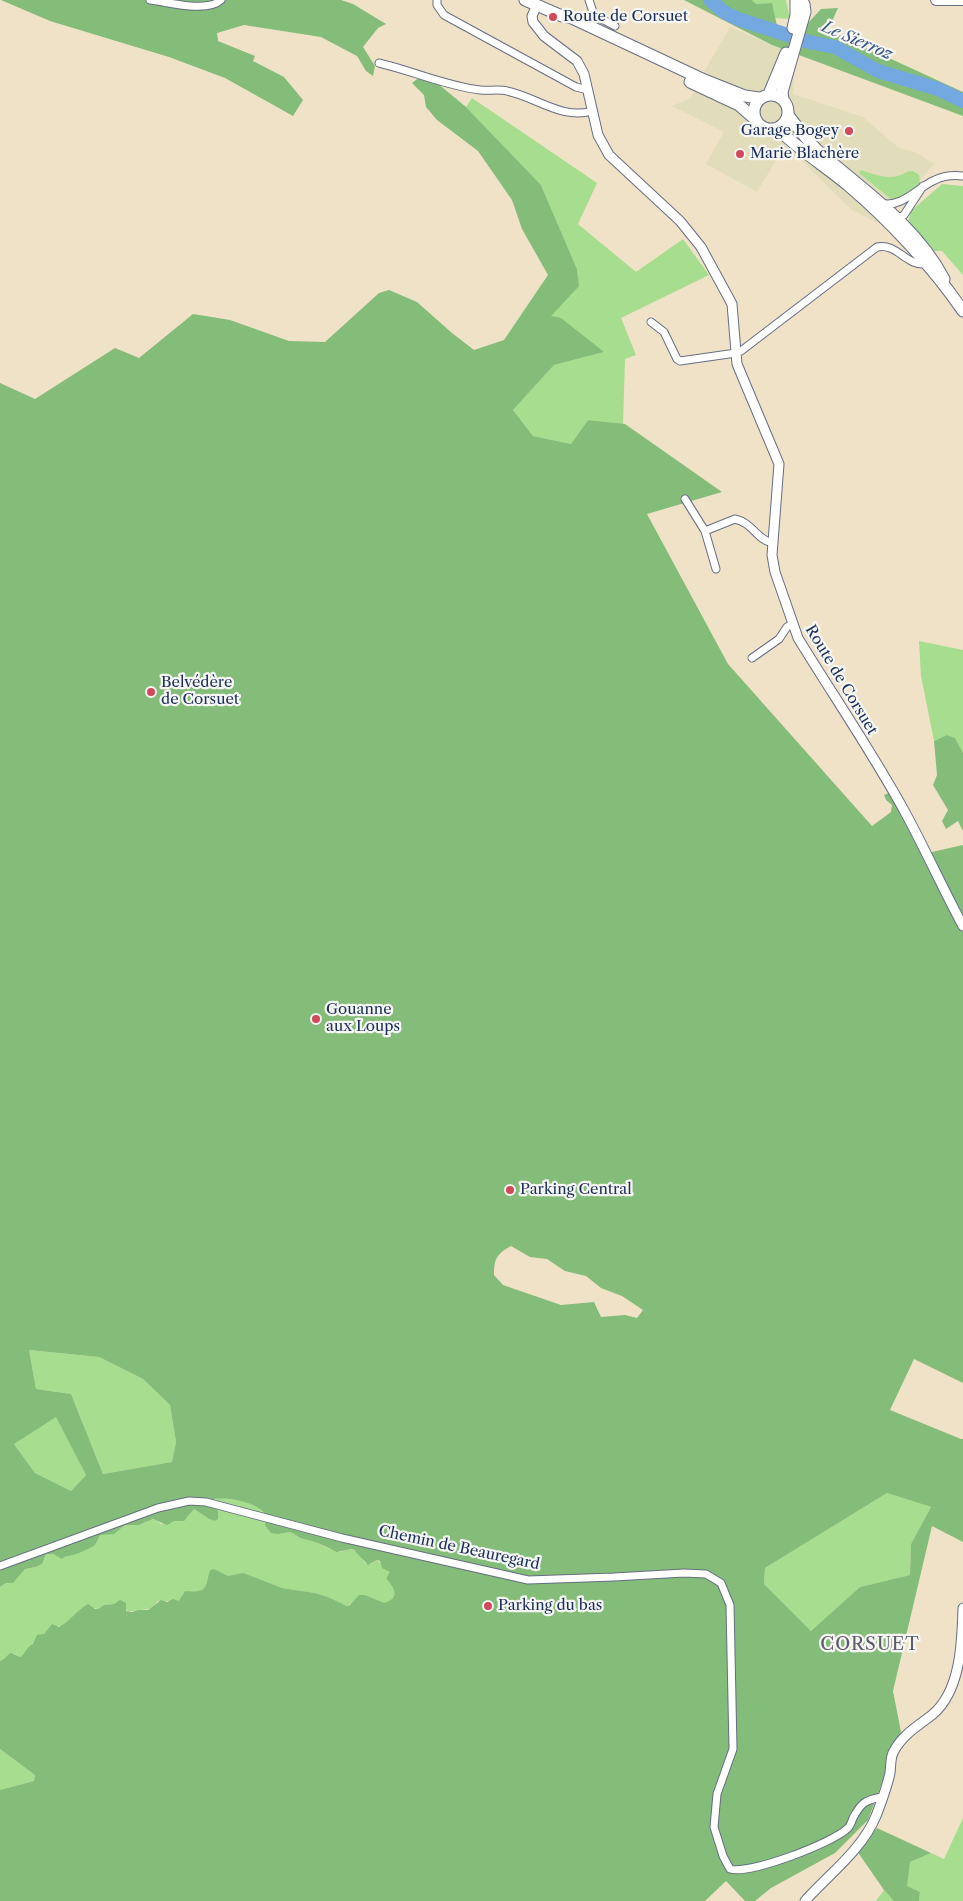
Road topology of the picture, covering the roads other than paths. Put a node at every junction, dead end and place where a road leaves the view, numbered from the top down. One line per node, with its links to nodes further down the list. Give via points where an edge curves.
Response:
1 (150, 0): 2 (street, via 212,6)
2 (221, 0)
3 (437, 0): 15 (street, via 437,6 444,15 576,87)
4 (525, 0): 10 (main road)
5 (589, 0): 12 (street, via 594,15)
6 (936, 0): 7 (main road)
7 (942, 0): 8 (main road)
8 (963, 0)
9 (802, 1): 13 (main road)
10 (536, 5): 11 (main road); 15 (street, Route de Corsuet, via 533,22 544,36 577,61)
11 (562, 16): 16 (main road, via 702,79 745,96); 20 (main road, via 569,23 739,105)
12 (615, 26)
13 (788, 59): 16 (main road); 17 (main road, via 782,92)
14 (379, 63): 18 (street, via 454,85 507,91 566,113)
15 (588, 90): 18 (street, Route de Corsuet)
16 (764, 96): 17 (main road, via 774,94); 20 (main road, via 754,108)
17 (784, 99): 19 (main road)
18 (592, 111): 31 (street, Route de Corsuet, via 598,135 609,156 680,221 701,247 732,304)
19 (788, 115): 21 (main road); 25 (main road, via 817,150)
20 (755, 119): 21 (main road, via 762,127)
21 (777, 128): 24 (main road)
22 (963, 176): 23 (street, via 937,178)
23 (923, 186): 25 (street, via 901,201); 26 (street, via 904,215)
24 (850, 187): 26 (street, via 862,193 892,221); 27 (main road)
25 (880, 202): 26 (main road)
26 (897, 219): 28 (main road, via 938,267)
27 (926, 264): 28 (main road); 31 (street, via 914,264 895,250 877,247)
28 (954, 298): 29 (main road)
29 (963, 311)
30 (651, 322): 31 (street, via 664,332 680,361)
31 (738, 352): 34 (street, Route de Corsuet, via 736,364 744,386 779,464)
32 (685, 499): 33 (street)
33 (705, 532): 34 (street, via 735,519 749,524 762,539); 35 (street)
34 (772, 543): 36 (street, Route de Corsuet, via 775,572)
35 (716, 569)
36 (792, 624): 37 (street, via 779,639); 38 (street, Route de Corsuet, via 906,814)
37 (752, 658)
38 (963, 926)
39 (0, 1566): 41 (street, Chemin de Beauregard, via 158,1508 188,1501 206,1502 342,1538 528,1580 706,1574 721,1583 730,1605 733,1750 718,1794 714,1827 730,1869 743,1871 832,1840 849,1827 859,1807 868,1800)
40 (963, 1608): 41 (street, via 960,1660 950,1688 943,1704 915,1726 893,1752)
41 (882, 1797): 42 (street, via 865,1836)
42 (806, 1901)

